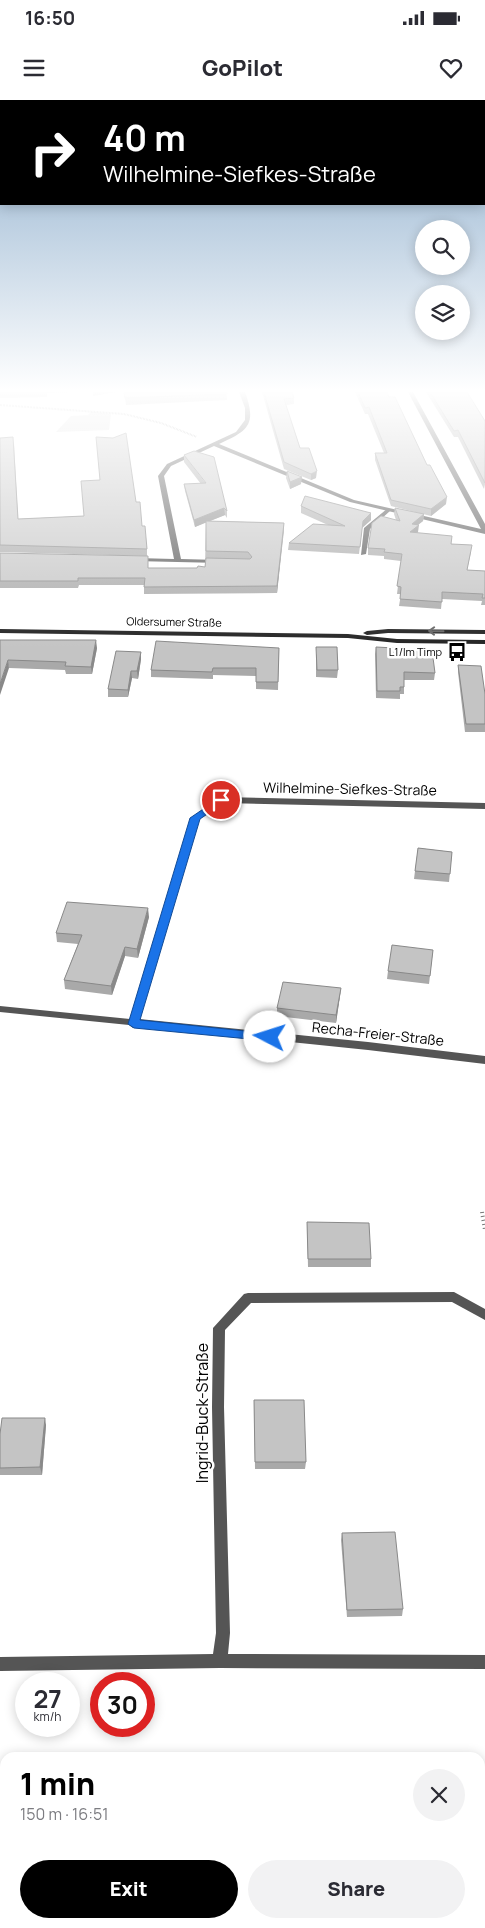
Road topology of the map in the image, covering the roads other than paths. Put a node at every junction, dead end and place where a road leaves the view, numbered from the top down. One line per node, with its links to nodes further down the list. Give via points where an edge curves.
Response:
1 (161, 477): 8 (street)
2 (294, 477): 4 (street, via 352,501)
3 (456, 477): 5 (street)
4 (388, 510): 5 (street); 6 (street, via 367,528)
5 (485, 531)
6 (363, 554)
7 (130, 560): 8 (street)
8 (178, 561): 9 (street)
9 (228, 563)
10 (0, 631): 12 (main road, Oldersumer Straße)
11 (485, 632): 12 (main road, Oldersumer Straße, one-way to 12, via 388,631)
12 (348, 636): 13 (main road, Oldersumer Straße, via 397,641)
13 (485, 642)
14 (485, 806): 16 (street, Wilhelmine-Siefkes-Straße, via 221,800 195,818)
15 (0, 1010): 16 (street, Recha-Freier-Straße)
16 (134, 1024): 17 (street, Recha-Freier-Straße)
17 (485, 1060)
18 (485, 1315): 19 (street, Ingrid-Buck-Straße, via 454,1297 248,1298 219,1328 223,1633)
19 (220, 1661): 20 (street); 21 (street)
20 (485, 1662)
21 (0, 1664)

